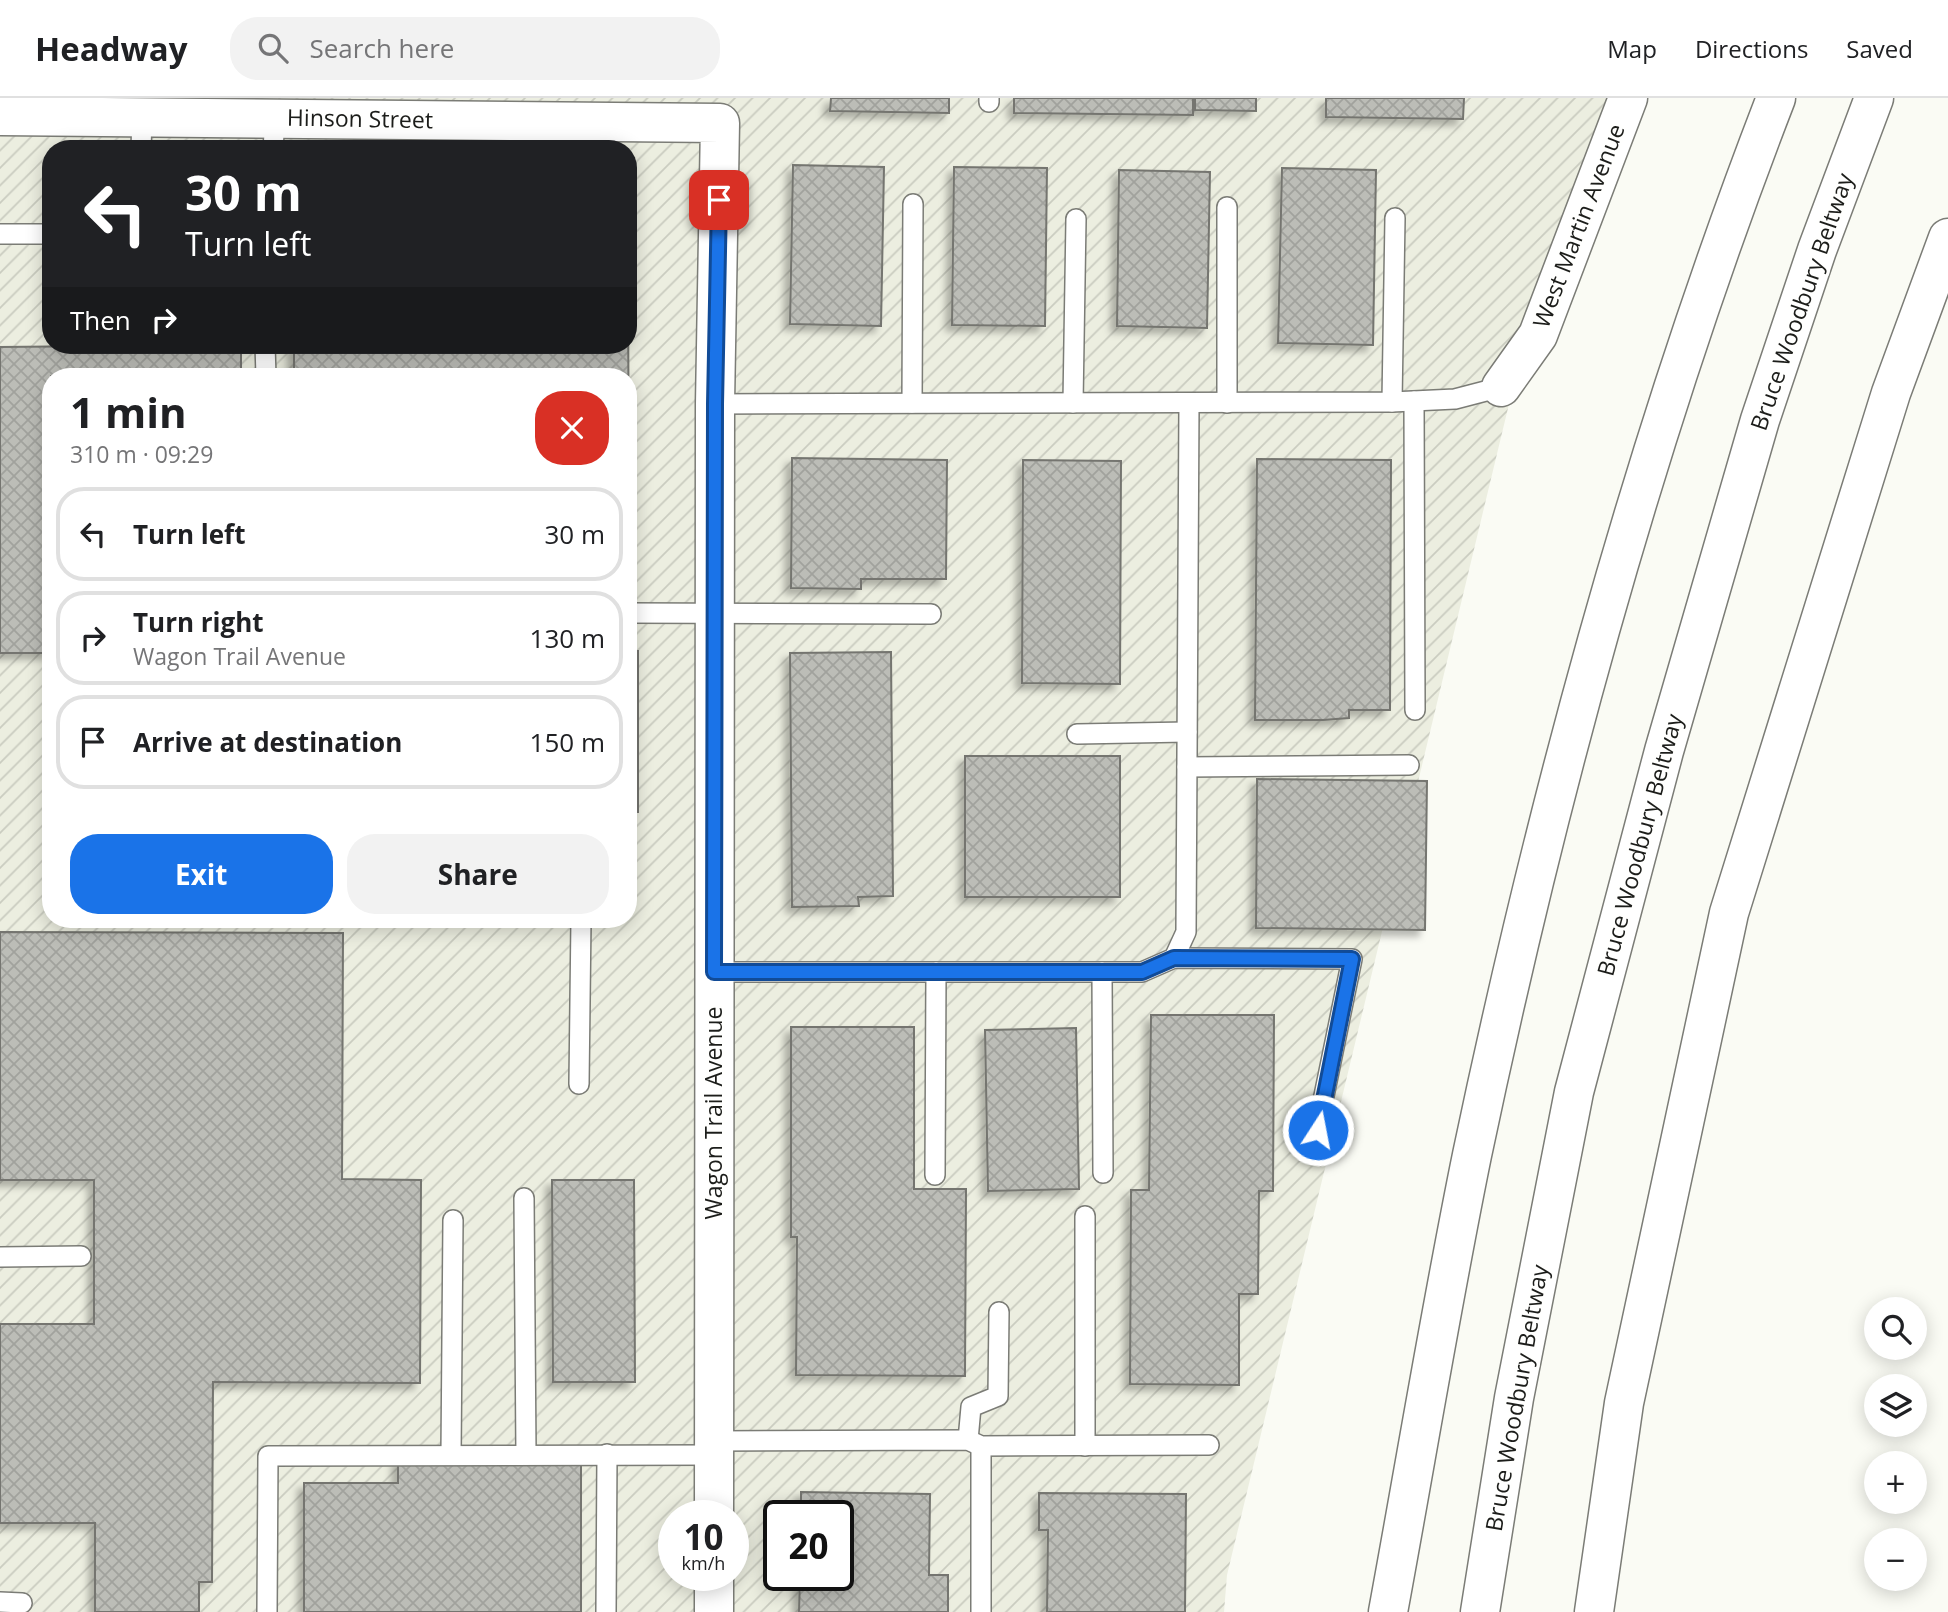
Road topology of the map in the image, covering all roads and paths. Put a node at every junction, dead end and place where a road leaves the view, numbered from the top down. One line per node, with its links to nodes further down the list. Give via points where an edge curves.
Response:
1 (1629, 98): 18 (main road, West Martin Avenue, via 1538,335)
2 (1776, 98): 64 (main road, via 1652,450 1528,908 1472,1157)
3 (1874, 98): 65 (main road, Bruce Woodbury Beltway, via 1816,250 1760,420 1664,751 1574,1092 1514,1398)
4 (68, 107): 6 (main road, Hinson Street); 8 (main road, Hinson Street)
5 (413, 109): 9 (main road, Hinson Street); 10 (main road, Hinson Street)
6 (0, 116)
7 (720, 123): 10 (main road, Hinson Street); 25 (main road, Wagon Trail Avenue)
8 (142, 133): 9 (main road, Hinson Street)
9 (274, 134)
10 (570, 135)
11 (913, 204): 21 (lane)
12 (1227, 207): 24 (lane)
13 (1395, 218): 20 (lane)
14 (1076, 219): 22 (lane)
15 (42, 233): 16 (lane)
16 (0, 234)
17 (1948, 238): 66 (main road, via 1891,393 1728,913 1624,1403)
18 (1502, 387): 19 (lane, via 1455,399)
19 (1414, 401): 20 (lane); 29 (lane)
20 (1392, 402): 24 (lane)
21 (912, 403): 22 (lane); 25 (lane)
22 (1073, 403): 23 (lane)
23 (1189, 403): 24 (lane); 30 (lane)
24 (1227, 403)
25 (715, 404): 27 (main road, Wagon Trail Avenue)
26 (637, 613): 27 (lane)
27 (715, 614): 28 (lane); 36 (main road, Wagon Trail Avenue)
28 (932, 614)
29 (1415, 710)
30 (1188, 733): 31 (lane); 33 (lane)
31 (1077, 734)
32 (1409, 765): 33 (lane)
33 (1187, 767): 35 (lane, via 1186,932)
34 (581, 928): 39 (lane)
35 (1174, 958): 38 (lane, via 1142,972); 40 (lane, via 1352,959)
36 (714, 972): 37 (lane); 52 (main road, Wagon Trail Avenue)
37 (936, 972): 38 (lane); 42 (lane)
38 (1102, 972): 41 (lane)
39 (579, 1084)
40 (1318, 1130)
41 (1103, 1173)
42 (935, 1175)
43 (524, 1198): 55 (lane)
44 (1085, 1216): 50 (lane)
45 (453, 1220): 54 (lane)
46 (81, 1256): 47 (lane)
47 (0, 1257)
48 (999, 1312): 49 (lane, via 998,1396 971,1407)
49 (975, 1443): 50 (lane); 52 (lane); 63 (lane)
50 (1085, 1446): 51 (lane)
51 (1209, 1446)
52 (715, 1448): 53 (lane); 56 (main road, Wagon Trail Avenue)
53 (607, 1454): 55 (lane); 61 (lane)
54 (451, 1455): 55 (lane); 60 (lane, via 268,1456)
55 (526, 1455)
56 (714, 1500)
57 (714, 1591): 62 (main road)
58 (0, 1602): 59 (lane)
59 (22, 1603)
60 (267, 1612)
61 (606, 1612)
62 (714, 1612)
63 (981, 1612)
64 (1388, 1612)
65 (1480, 1612)
66 (1594, 1612)

